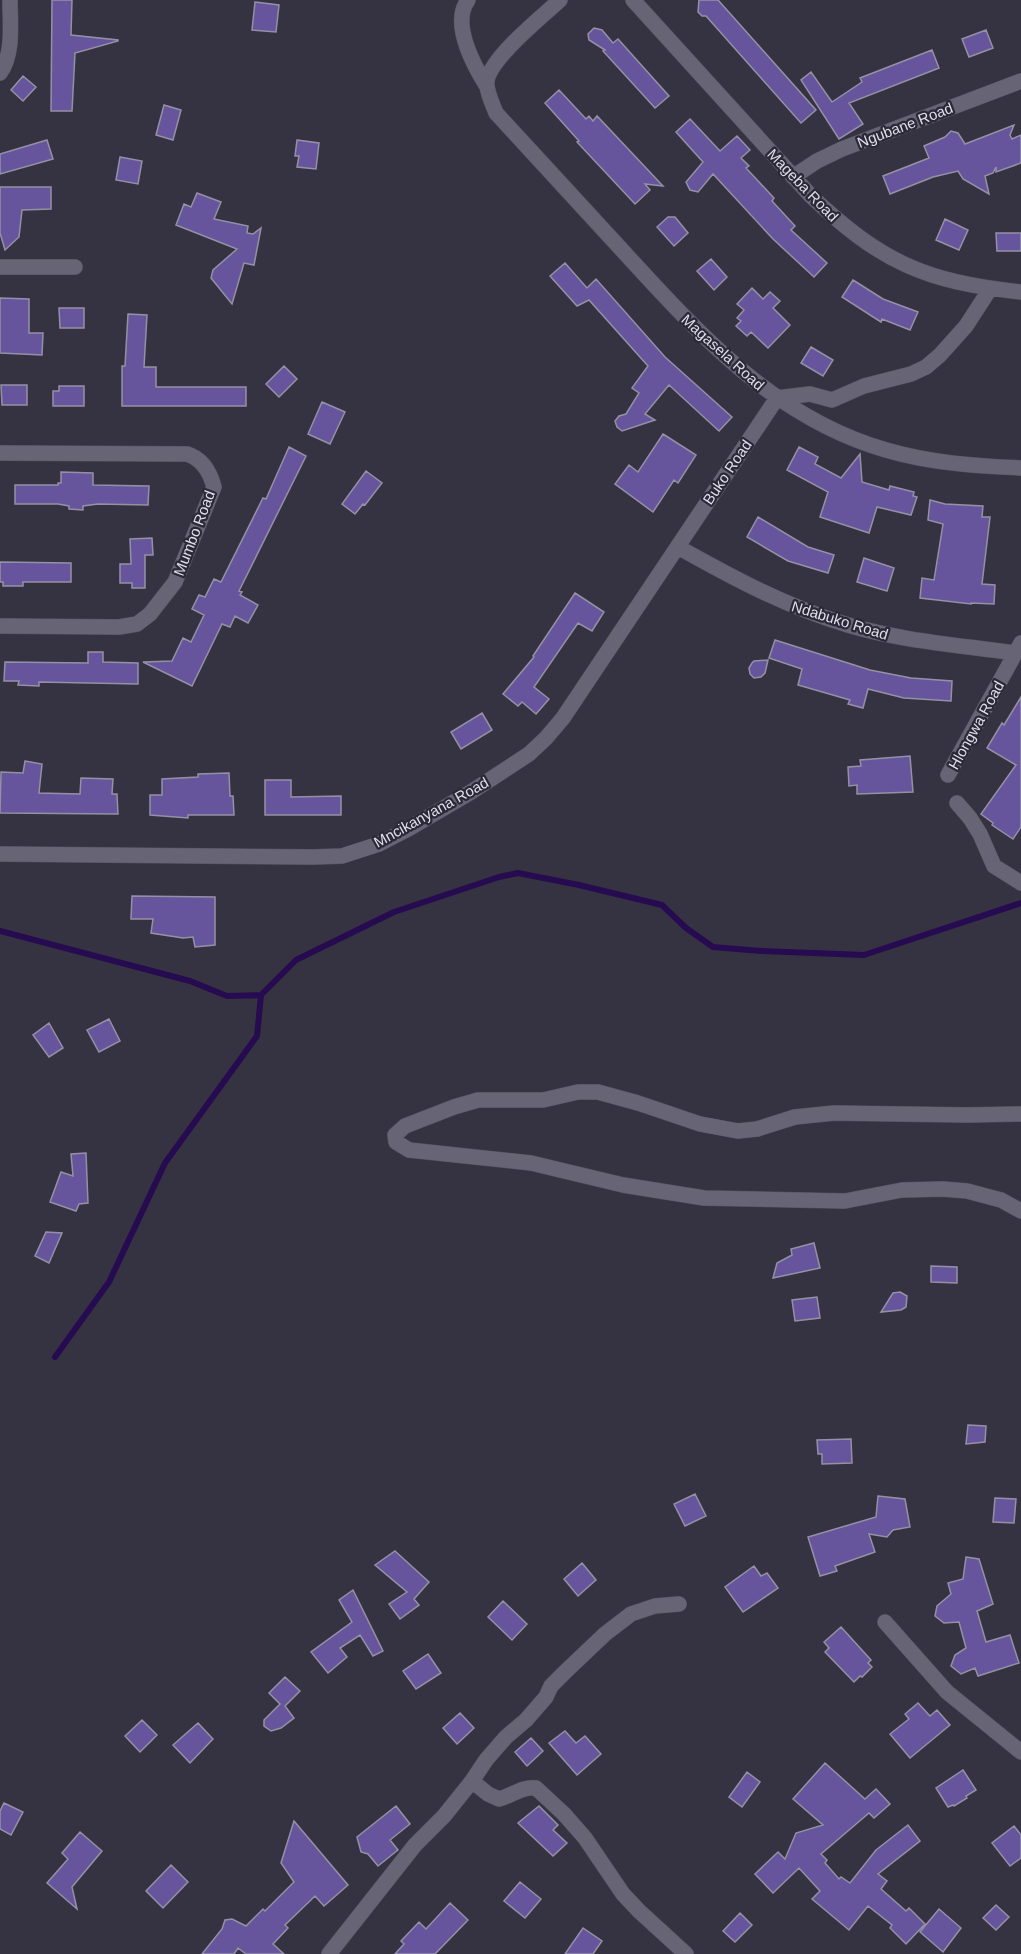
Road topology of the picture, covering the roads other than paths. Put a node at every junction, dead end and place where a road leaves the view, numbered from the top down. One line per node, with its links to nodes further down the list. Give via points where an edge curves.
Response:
1 (10, 0): 5 (street, via 9,52)
2 (468, 0): 7 (street, via 463,15 465,43)
3 (560, 0): 7 (street, via 496,61)
4 (633, 0): 8 (street, Mageba Road)
5 (0, 73)
6 (1021, 81): 8 (street, Ngubane Road, via 842,149)
7 (486, 85): 13 (street, Magasela Road, via 496,113 686,320)
8 (793, 177): 11 (street, Mageba Road, via 843,226 894,261 932,277)
9 (0, 267): 10 (street)
10 (75, 267)
11 (990, 289): 12 (street, Mageba Road); 13 (street, via 966,326 926,367 836,399 810,394)
12 (1021, 292)
13 (777, 398): 15 (street, Magasela Road, via 821,424 887,450 953,463); 16 (street, Buko Road)
14 (0, 453): 17 (street, Mumbo Road, via 187,454 195,456 209,471 214,487 175,582 137,624)
15 (1021, 468)
16 (678, 547): 18 (street, Ndabuko Road, via 774,598 848,625 899,637); 21 (street, Mncikanyana Road, via 562,718 530,754 379,844 342,855 313,857)
17 (0, 626)
18 (1018, 648): 19 (street, Hlongwa Road)
19 (948, 775)
20 (957, 803): 22 (street, via 980,834 994,866)
21 (0, 854)
22 (1021, 883)
23 (1021, 1114): 24 (street, via 834,1113 795,1117 738,1131 700,1124 598,1092 578,1092 543,1100 478,1100 405,1126 395,1136 396,1142 409,1150 531,1163 623,1185 704,1198 845,1201 902,1190 943,1189 991,1197)
24 (1021, 1211)
25 (679, 1604): 28 (street, via 631,1614 605,1634 552,1686)
26 (885, 1622): 27 (street, via 947,1692)
27 (1021, 1752)
28 (472, 1781): 29 (street, via 415,1845); 30 (street, via 499,1799 536,1788 585,1838 623,1894)
29 (329, 1954)
30 (686, 1954)

